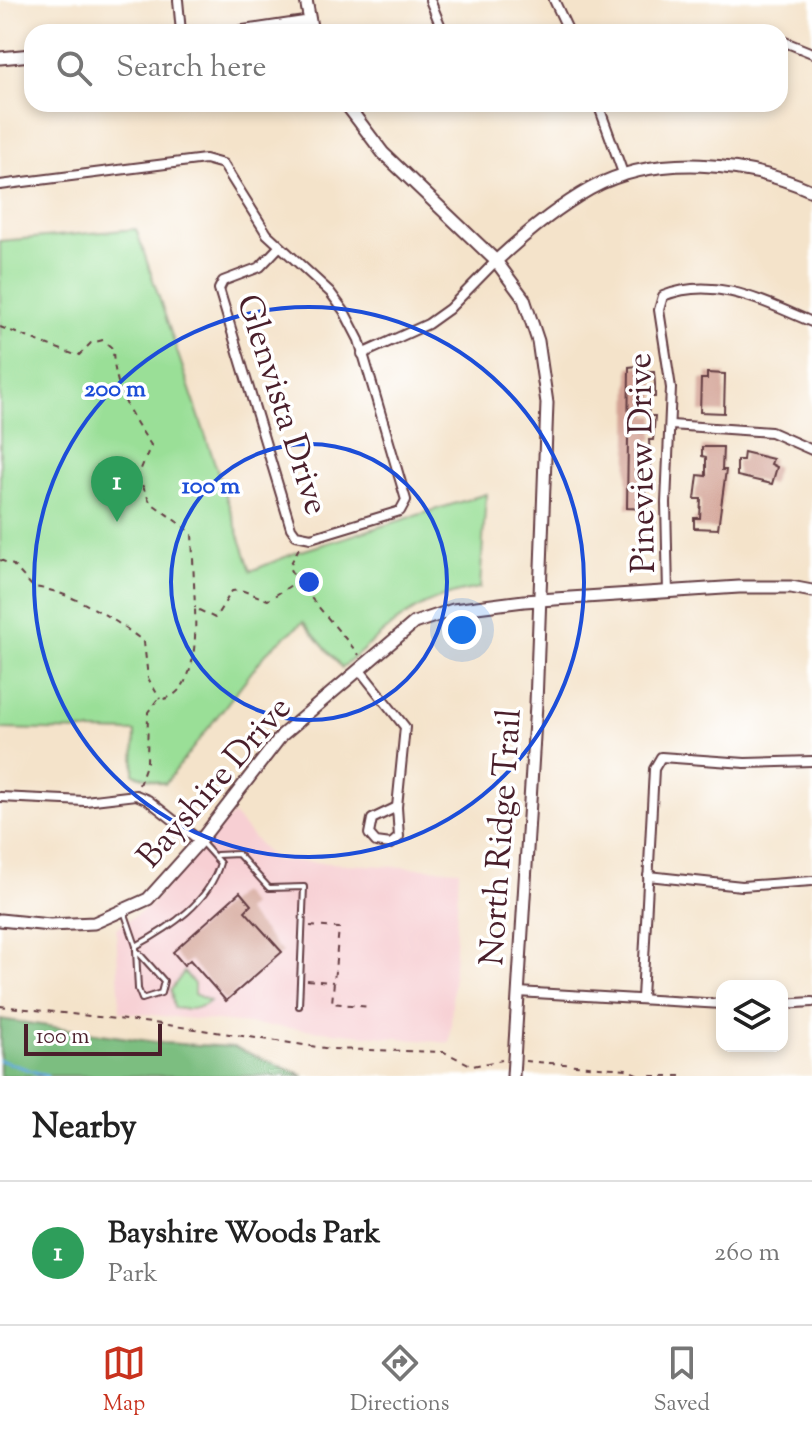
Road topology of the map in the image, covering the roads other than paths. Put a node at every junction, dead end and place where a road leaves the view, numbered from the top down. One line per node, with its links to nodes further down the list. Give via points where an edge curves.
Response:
1 (178, 0): 5 (street)
2 (306, 0): 6 (street)
3 (430, 0): 7 (street)
4 (554, 0): 8 (street)
5 (180, 24)
6 (310, 24)
7 (440, 24)
8 (565, 24)
9 (788, 43): 10 (street)
10 (812, 53)
11 (24, 56): 12 (street)
12 (0, 58)
13 (352, 112): 19 (street, North Ridge Trail, via 383,153)
14 (601, 112): 15 (street)
15 (624, 176): 17 (street, via 731,167); 19 (street, via 560,208)
16 (0, 185): 18 (street, Glenvista Drive, via 214,160 229,172)
17 (812, 191)
18 (279, 247): 21 (street, Glenvista Drive, via 330,292); 21 (street, Glenvista Drive, via 260,267 223,281 219,289 291,528 303,538 396,512 405,504)
19 (496, 261): 21 (street, via 439,316); 26 (street, North Ridge Trail, via 524,299 538,341 547,403)
20 (812, 322): 22 (street, Pineview Drive, via 727,290 681,289 663,296 659,310)
21 (362, 354)
22 (671, 425): 23 (street, via 771,432); 25 (street, Pineview Drive)
23 (812, 450)
24 (812, 591): 25 (street, Bayshire Drive, via 739,587)
25 (668, 594): 26 (street, Bayshire Drive)
26 (540, 601): 27 (street, Bayshire Drive, via 453,610 414,623); 38 (street, North Ridge Trail)
27 (359, 669): 30 (street, via 405,727); 31 (street, Bayshire Drive, via 282,735)
28 (812, 761): 33 (street, via 661,757 654,769)
29 (0, 797): 31 (street, via 85,801 136,795)
30 (397, 807): 30 (street, via 399,837 391,844 376,842 369,834 372,819)
31 (200, 841): 32 (lane); 35 (street, Bayshire Drive, via 148,899)
32 (217, 855): 37 (lane, via 215,880 193,906); 43 (lane, via 238,854 269,888 304,887)
33 (648, 876): 34 (street, via 742,886); 39 (street)
34 (812, 881)
35 (124, 911): 36 (street, Bayshire Drive, via 94,923); 37 (lane)
36 (0, 920)
37 (136, 948): 37 (lane, via 138,989 142,999 152,999 161,993 164,981)
38 (518, 992): 39 (street); 44 (street, North Ridge Trail)
39 (642, 998): 41 (street)
40 (812, 1002): 42 (street)
41 (716, 1004)
42 (788, 1004)
43 (299, 1006)
44 (513, 1076)

